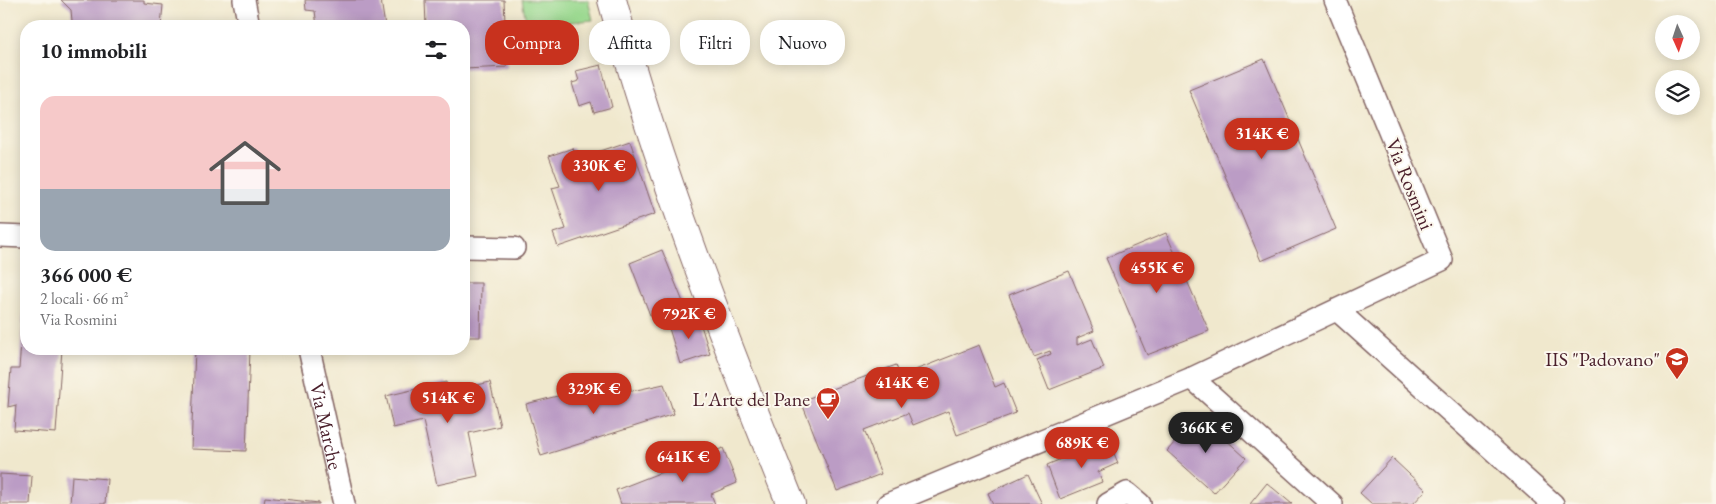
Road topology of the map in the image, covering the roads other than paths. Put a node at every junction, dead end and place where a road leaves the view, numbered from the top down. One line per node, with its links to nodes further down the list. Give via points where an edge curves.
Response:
1 (244, 0): 4 (street)
2 (612, 0): 14 (main road, via 673,194 737,371)
3 (1335, 0): 9 (street, Via Rosmini, via 1442,260)
4 (247, 20)
5 (0, 236): 6 (street)
6 (20, 237)
7 (470, 247): 8 (street)
8 (514, 248)
9 (1337, 310): 11 (street, Via Rosmini); 12 (street)
10 (310, 355): 13 (street, Via Marche)
11 (1192, 378): 15 (street, Via Rosmini); 18 (street)
12 (1547, 502)
13 (344, 504)
14 (791, 504)
15 (888, 504)
16 (1108, 504): 17 (street, via 1127,493)
17 (1140, 504)
18 (1332, 504)

